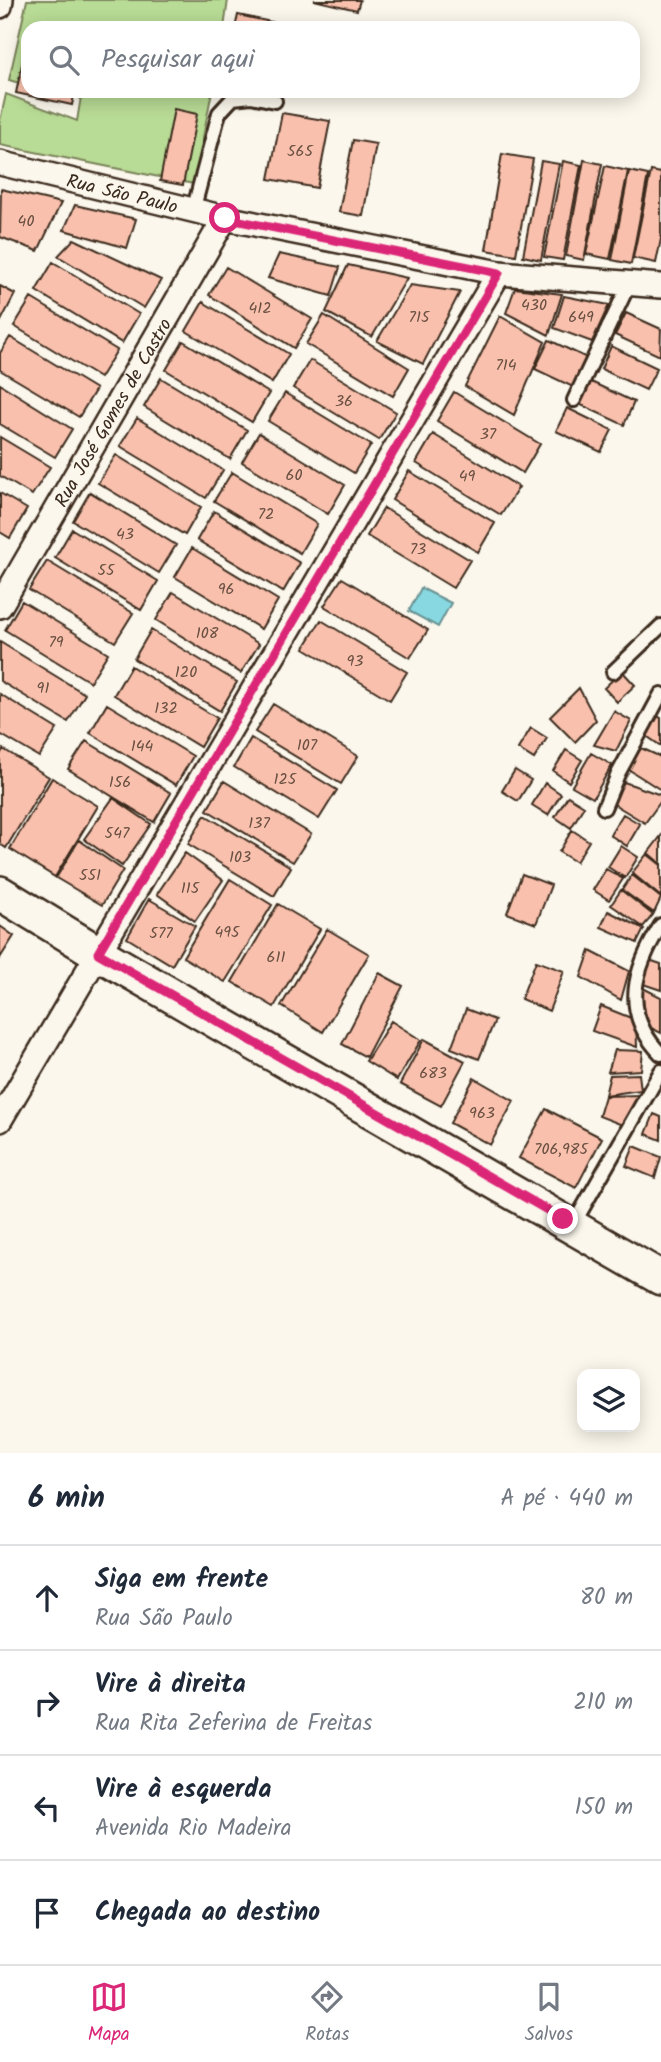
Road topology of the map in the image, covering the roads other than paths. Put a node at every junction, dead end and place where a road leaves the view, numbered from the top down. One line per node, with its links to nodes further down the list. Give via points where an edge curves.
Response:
1 (1, 0): 2 (street)
2 (0, 6)
3 (233, 98): 7 (lane, via 219,113)
4 (261, 98): 5 (lane)
5 (275, 101)
6 (0, 163): 7 (street, Rua São Paulo)
7 (193, 211): 8 (street, Rua São Paulo)
8 (225, 218): 9 (street, Rua São Paulo); 13 (street, Rua José Gomes de Castro)
9 (499, 273): 10 (street, Rua São Paulo); 20 (street)
10 (629, 284): 11 (street, Rua São Paulo); 12 (lane)
11 (661, 286)
12 (574, 400)
13 (0, 606)
14 (661, 626): 15 (lane)
15 (613, 672)
16 (661, 694): 17 (lane)
17 (604, 808)
18 (0, 893): 20 (main road)
19 (661, 925): 21 (lane, via 637,971 634,1003 651,1044)
20 (98, 953): 23 (street); 24 (main road)
21 (661, 1054)
22 (661, 1071): 24 (lane)
23 (0, 1120)
24 (573, 1226): 25 (main road)
25 (661, 1278)

